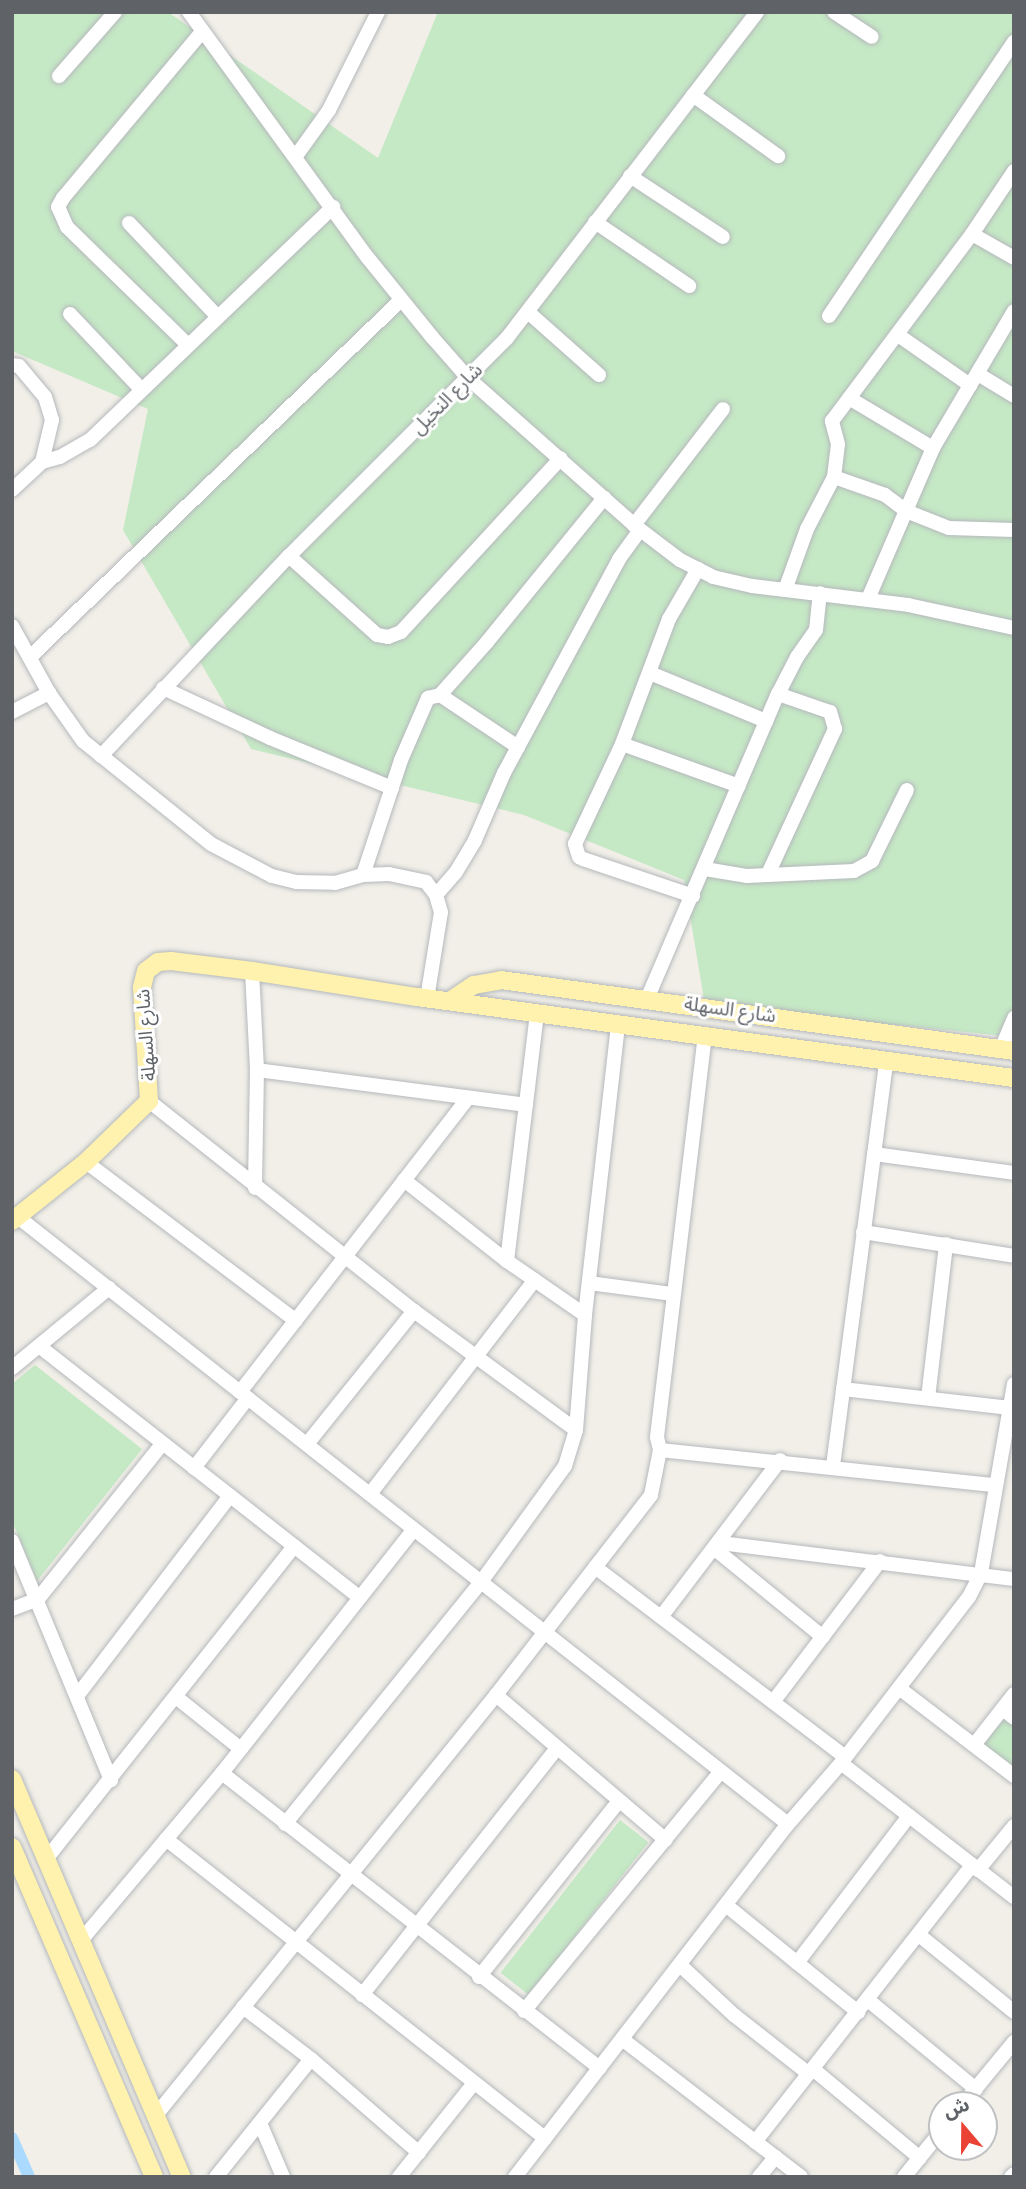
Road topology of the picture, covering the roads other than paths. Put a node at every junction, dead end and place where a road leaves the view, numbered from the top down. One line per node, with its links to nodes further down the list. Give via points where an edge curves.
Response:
1 (115, 12): 9 (street)
2 (189, 12): 6 (street)
3 (378, 12): 11 (street, via 329,110)
4 (757, 12): 10 (street, شارع النخيل)
5 (834, 12): 7 (street)
6 (202, 32): 11 (street); 29 (street, via 58,207 67,227)
7 (872, 37)
8 (1014, 42): 26 (street)
9 (60, 76)
10 (693, 95): 12 (street); 14 (street, شارع النخيل)
11 (296, 156): 15 (street)
12 (778, 156)
13 (1014, 171): 18 (street)
14 (630, 176): 16 (street, شارع النخيل); 19 (street)
15 (333, 207): 22 (street); 27 (street)
16 (595, 222): 21 (street); 23 (street, شارع النخيل)
17 (129, 223): 27 (street)
18 (972, 234): 20 (street); 28 (street)
19 (723, 237)
20 (1014, 258)
21 (689, 286)
22 (401, 300): 32 (street); 54 (street)
23 (528, 312): 31 (street); 32 (street, شارع النخيل)
24 (1014, 312): 33 (street)
25 (70, 314): 34 (street)
26 (829, 316)
27 (218, 317): 29 (street)
28 (898, 335): 33 (street); 36 (street)
29 (188, 345): 34 (street)
30 (12, 365): 40 (street, via 19,366 45,397 52,420)
31 (599, 375)
32 (468, 378): 39 (street); 47 (street, شارع النخيل)
33 (974, 379): 35 (street); 38 (street)
34 (141, 389): 40 (street, via 90,440)
35 (1014, 396)
36 (849, 398): 38 (street); 41 (street, via 832,421 838,444)
37 (723, 409): 45 (street)
38 (933, 447): 44 (street)
39 (561, 458): 43 (street); 47 (street, via 401,632 388,637 377,635)
40 (43, 462): 42 (street)
41 (834, 477): 44 (street, via 885,495); 49 (street, via 807,529)
42 (12, 490)
43 (604, 498): 45 (street); 59 (street)
44 (906, 511): 46 (street, via 949,528); 51 (street)
45 (637, 527): 48 (street); 63 (street)
46 (1014, 530)
47 (289, 556): 56 (street, شارع النخيل)
48 (698, 569): 49 (street, via 713,577); 55 (street, via 669,619)
49 (785, 590): 50 (street)
50 (820, 593): 51 (street); 58 (street, via 816,630)
51 (868, 599): 52 (street)
52 (1012, 624)
53 (12, 626): 54 (street)
54 (30, 657): 57 (street)
55 (650, 673): 61 (street); 62 (street)
56 (163, 688): 64 (street, شارع النخيل); 66 (street)
57 (49, 693): 60 (street); 64 (street, via 76,733)
58 (778, 694): 61 (street); 69 (street, via 830,712 835,729)
59 (440, 695): 63 (street); 66 (street, via 428,698)
60 (12, 712)
61 (766, 721): 65 (street)
62 (622, 744): 65 (street); 72 (street, via 575,844 579,856)
63 (518, 747): 71 (street, via 475,841)
64 (101, 756): 70 (street, via 211,844 251,867 296,882 335,883)
65 (739, 786): 68 (street)
66 (392, 788): 70 (street)
67 (907, 790): 69 (street, via 868,864 854,871)
68 (705, 869): 69 (street, via 747,876); 72 (street)
69 (768, 874)
70 (363, 875): 71 (street, via 413,877 426,882)
71 (436, 895): 74 (street, via 441,912)
72 (693, 896): 75 (street)
73 (252, 971): 74 (main road, شارع السهلة); 83 (street); 86 (main road, شارع السهلة, via 172,961 158,962 146,971 142,987)
74 (427, 998): 76 (main road, شارع السهلة)
75 (647, 999): 76 (main road, شارع السهلة, via 501,980 474,985); 81 (main road, شارع السهلة)
76 (450, 1001): 77 (main road, شارع السهلة)
77 (537, 1012): 79 (main road, شارع السهلة); 87 (street)
78 (1014, 1018): 81 (street)
79 (618, 1025): 80 (main road, شارع السهلة); 100 (street)
80 (705, 1037): 82 (main road, شارع السهلة); 102 (street)
81 (1007, 1050)
82 (886, 1062): 84 (main road, شارع السهلة); 88 (street)
83 (257, 1070): 85 (street); 92 (street)
84 (1014, 1078)
85 (468, 1098): 87 (street); 91 (street)
86 (149, 1101): 89 (main road, شارع السهلة); 92 (street)
87 (526, 1105): 98 (street)
88 (874, 1154): 90 (street); 94 (street)
89 (86, 1161): 93 (main road, شارع السهلة); 105 (street)
90 (1014, 1173)
91 (404, 1180): 96 (street); 98 (street)
92 (255, 1188): 96 (street)
93 (15, 1219): 101 (street)
94 (863, 1232): 95 (street); 110 (street)
95 (946, 1244): 97 (street); 112 (street)
96 (348, 1256): 103 (street); 105 (street)
97 (1014, 1256)
98 (508, 1261): 99 (street)
99 (535, 1280): 104 (street); 107 (street)
100 (589, 1283): 102 (street); 104 (street)
101 (108, 1288): 106 (street); 111 (street)
102 (673, 1294): 117 (street, via 657,1437)
103 (414, 1311): 107 (street); 116 (street)
104 (585, 1315): 114 (street)
105 (296, 1321): 111 (street)
106 (38, 1346): 108 (street); 115 (street)
107 (477, 1356): 114 (street); 122 (street)
108 (12, 1368)
109 (1014, 1384): 113 (street)
110 (843, 1388): 112 (street); 119 (street)
111 (244, 1395): 116 (street); 120 (street)
112 (928, 1398): 113 (street)
113 (1010, 1408): 121 (street)
114 (576, 1430): 132 (street, via 565,1466)
115 (162, 1444): 120 (street); 134 (street)
116 (307, 1444): 122 (street)
117 (660, 1450): 118 (street); 129 (street, via 651,1495)
118 (780, 1460): 119 (street); 127 (street)
119 (833, 1466): 121 (street)
120 (194, 1468): 123 (street)
121 (995, 1485): 130 (street)
122 (370, 1494): 124 (street)
123 (230, 1496): 126 (street); 142 (street)
124 (414, 1529): 132 (street); 133 (street)
125 (12, 1541): 134 (street)
126 (294, 1546): 133 (street); 143 (street)
127 (717, 1546): 128 (street); 136 (street); 138 (street)
128 (880, 1561): 130 (street); 138 (street)
129 (595, 1567): 136 (street); 137 (street)
130 (981, 1573): 131 (street); 139 (street, via 969,1597)
131 (1014, 1579)
132 (481, 1582): 137 (street); 157 (street)
133 (359, 1597): 148 (street)
134 (38, 1599): 135 (street); 142 (street)
135 (12, 1609)
136 (661, 1617): 144 (street)
137 (544, 1632): 141 (street); 150 (street)
138 (823, 1637): 144 (street)
139 (899, 1688): 146 (street); 149 (street)
140 (1014, 1694): 145 (street)
141 (496, 1695): 147 (street); 165 (street)
142 (77, 1696): 153 (street)
143 (176, 1697): 148 (street); 153 (street)
144 (773, 1702): 149 (street)
145 (1008, 1713): 146 (street)
146 (974, 1745): 152 (street)
147 (557, 1748): 155 (street); 168 (street)
148 (241, 1749): 151 (street)
149 (843, 1760): 156 (street); 158 (street)
150 (721, 1771): 158 (street); 161 (street)
151 (222, 1773): 157 (street); 160 (street)
152 (1014, 1776)
153 (111, 1780): 163 (street)
154 (14, 1784): 163 (main road)
155 (620, 1801): 161 (street); 174 (street)
156 (909, 1816): 164 (street); 172 (street)
157 (285, 1824): 165 (street)
158 (788, 1824): 167 (street)
159 (1014, 1826): 164 (street)
160 (166, 1839): 170 (street); 171 (street)
161 (666, 1840): 178 (street)
162 (12, 1847): 196 (main road)
163 (47, 1858): 170 (main road)
164 (975, 1867): 166 (street); 169 (street)
165 (349, 1875): 168 (street); 171 (street)
166 (1014, 1898)
167 (727, 1906): 172 (street); 173 (street)
168 (416, 1928): 174 (street); 175 (street)
169 (919, 1935): 176 (street); 180 (street)
170 (83, 1938): 188 (main road)
171 (295, 1942): 175 (street); 177 (street)
172 (797, 1963): 179 (street)
173 (680, 1965): 181 (street); 185 (street, via 733,2015)
174 (480, 1977): 178 (street)
175 (362, 1995): 186 (street)
176 (868, 2000): 179 (street); 187 (street)
177 (243, 2007): 183 (street); 188 (street)
178 (524, 2011): 184 (street)
179 (858, 2012): 185 (street)
180 (1014, 2012)
181 (622, 2039): 184 (street); 191 (street)
182 (1014, 2042): 187 (street)
183 (311, 2059): 189 (street); 193 (street)
184 (599, 2068): 190 (street)
185 (811, 2072): 191 (street); 195 (street)
186 (474, 2083): 190 (street); 193 (street)
187 (976, 2089)
188 (156, 2115): 197 (main road)
189 (260, 2123): 198 (street); 199 (street)
190 (545, 2138): 201 (street)
191 (755, 2142): 194 (street)
192 (928, 2148): 195 (street)
193 (419, 2153): 200 (street)
194 (775, 2157): 202 (street); 203 (street)
195 (920, 2158): 204 (street)
196 (154, 2177)
197 (182, 2177)
198 (216, 2177)
199 (283, 2177)
200 (399, 2177)
201 (515, 2177)
202 (760, 2177)
203 (801, 2177)
204 (904, 2177)

